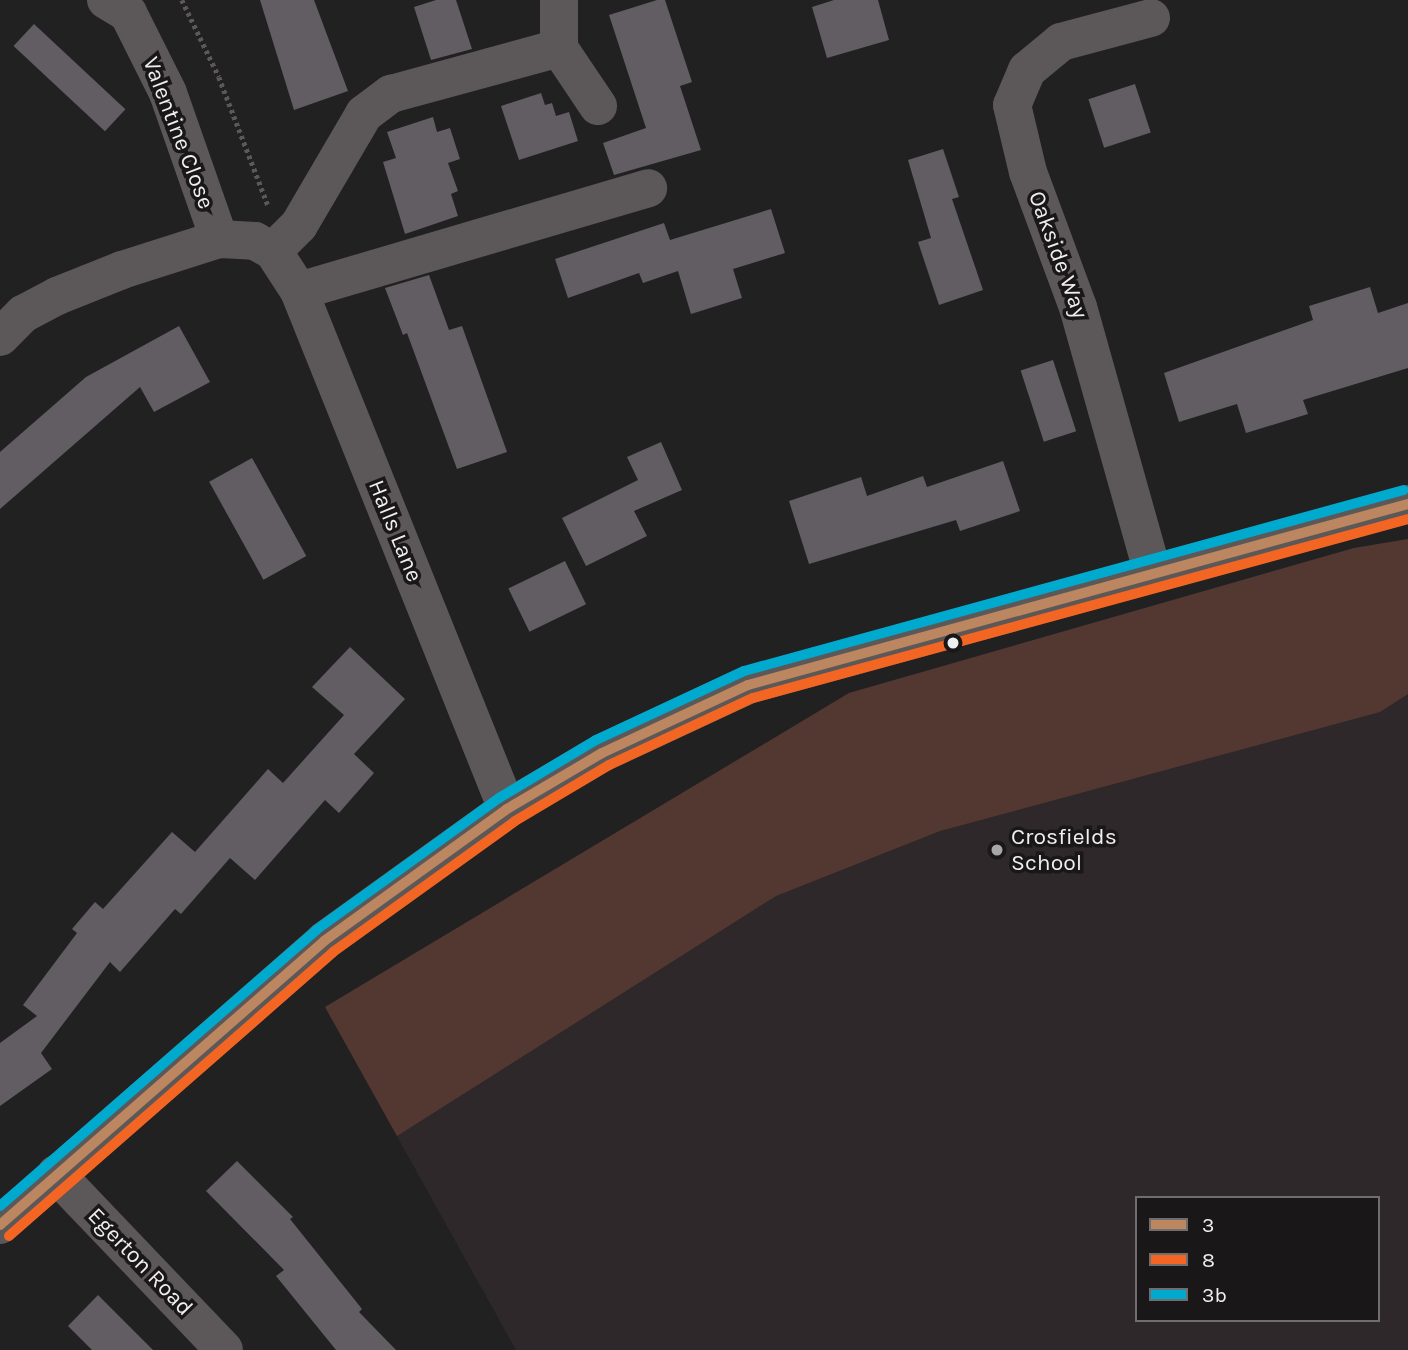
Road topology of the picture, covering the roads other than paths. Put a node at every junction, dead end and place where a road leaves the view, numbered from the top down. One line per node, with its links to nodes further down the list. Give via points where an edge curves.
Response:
1 (106, 0): 7 (street, Valentine Close, via 128,13 168,93)
2 (559, 0): 4 (street)
3 (1151, 18): 12 (street, Oakside Way, via 1061,42 1027,70 1012,105 1028,172 1078,307)
4 (559, 48): 5 (street); 8 (street, via 391,94 364,114 299,225)
5 (598, 106)
6 (648, 188): 9 (street)
7 (219, 239): 8 (street, via 255,241); 10 (street, via 57,296 23,314)
8 (273, 251): 9 (street, Halls Lane)
9 (299, 291): 13 (street, Halls Lane)
10 (0, 337)
11 (1408, 504): 12 (main road)
12 (1153, 574): 13 (main road, via 748,685 602,752)
13 (507, 810): 14 (main road, via 324,941)
14 (56, 1174): 15 (main road); 16 (street, Egerton Road)
15 (0, 1224)
16 (224, 1350)

